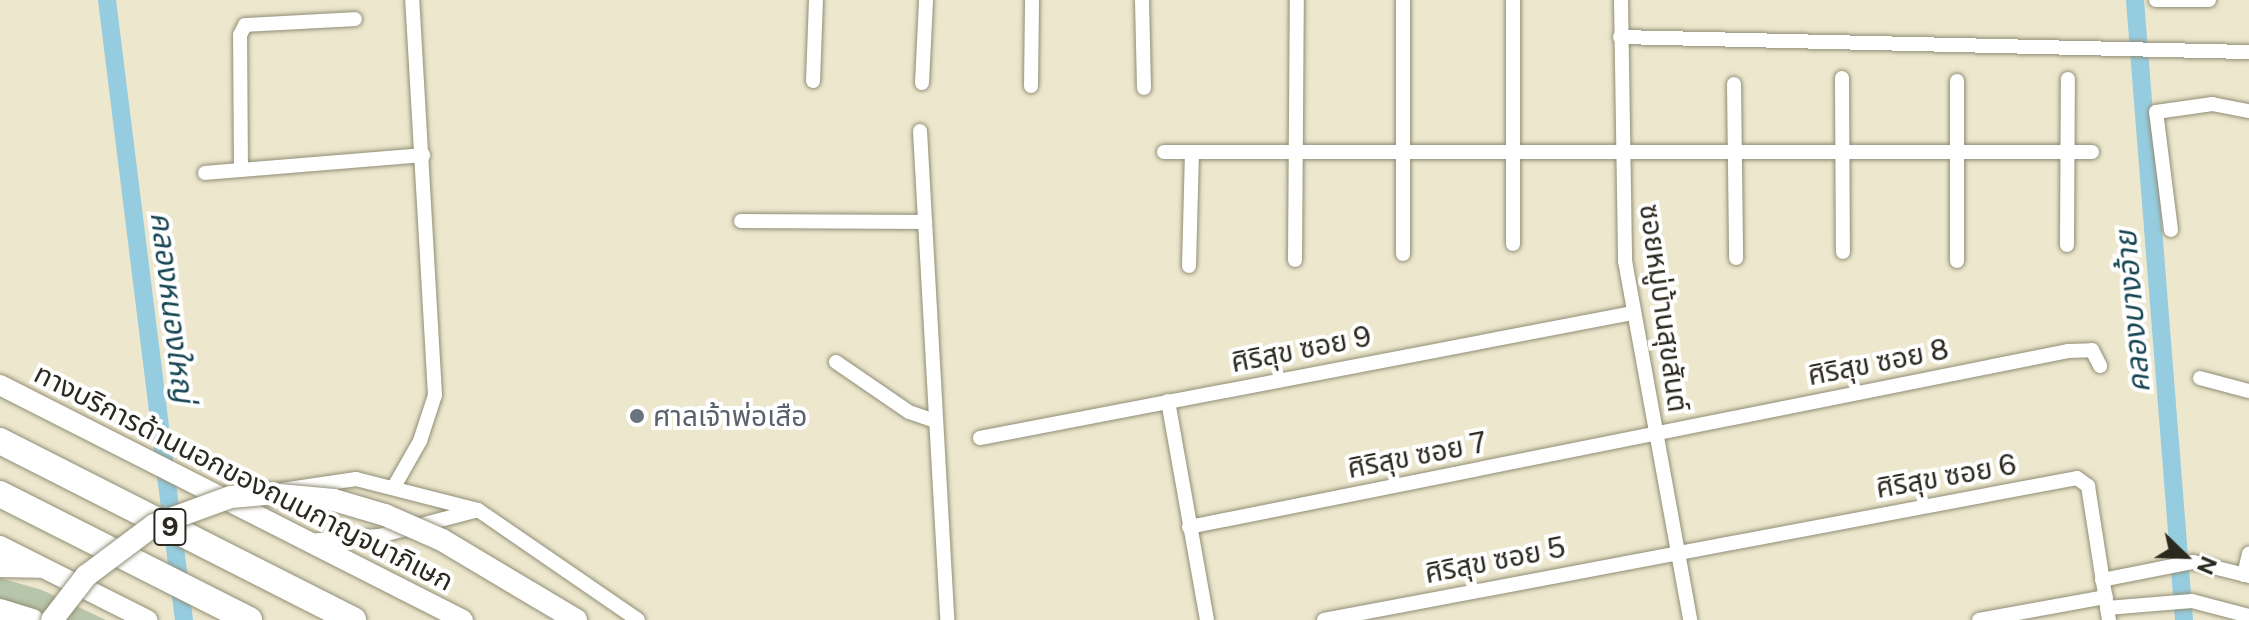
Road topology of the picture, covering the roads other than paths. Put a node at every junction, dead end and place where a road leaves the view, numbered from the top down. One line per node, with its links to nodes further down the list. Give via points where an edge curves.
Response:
1 (412, 0): 34 (street)
2 (816, 0): 17 (street)
3 (926, 0): 19 (street)
4 (1032, 0): 21 (street)
5 (1142, 0): 22 (street)
6 (1297, 0): 33 (street)
7 (1403, 0): 35 (street)
8 (1513, 0): 36 (street)
9 (1621, 0): 13 (street, ซอยหมู่บ้านสุขสันต์)
10 (2156, 0): 11 (street)
11 (2209, 0)
12 (355, 19): 37 (street, via 245,25 240,35)
13 (1620, 37): 14 (street); 25 (street, ซอยหมู่บ้านสุขสันต์)
14 (2249, 52)
15 (1842, 78): 27 (street)
16 (2068, 79): 30 (street)
17 (813, 81)
18 (1957, 81): 28 (street)
19 (922, 83)
20 (1734, 84): 26 (street)
21 (1031, 86)
22 (1144, 88)
23 (2249, 111): 41 (street, via 2212,104 2156,112)
24 (920, 131): 40 (street)
25 (1618, 148): 26 (street); 36 (street); 50 (street, ซอยหมู่บ้านสุขสันต์)
26 (1736, 150): 27 (street); 46 (street)
27 (1845, 151): 28 (street); 44 (street)
28 (1956, 151): 30 (street); 48 (street)
29 (1164, 152): 32 (street)
30 (2065, 152): 31 (street); 43 (street)
31 (2092, 152)
32 (1192, 154): 33 (street); 49 (street)
33 (1297, 154): 35 (street); 47 (street)
34 (423, 155): 37 (street); 61 (street, via 435,395 420,441)
35 (1406, 155): 36 (street); 45 (street)
36 (1514, 156): 42 (street)
37 (241, 170): 38 (street)
38 (205, 173)
39 (741, 221): 40 (street)
40 (924, 222): 57 (street)
41 (2171, 230)
42 (1513, 244)
43 (2067, 245)
44 (1843, 252)
45 (1403, 254)
46 (1736, 258)
47 (1295, 260)
48 (1957, 261)
49 (1189, 266)
50 (1633, 313): 56 (street, ศิริสุข ซอย 9); 58 (street, ซอยหมู่บ้านสุขสันต์)
51 (836, 362): 57 (street, via 909,412)
52 (2100, 366): 58 (street, ศิริสุข ซอย 8, via 2092,350 2068,351)
53 (2200, 378): 55 (street)
54 (0, 385): 64 (main road, ทางบริการด้านนอกของถนนกาญจนาภิเษก)
55 (2249, 391)
56 (1168, 401): 59 (street, ศิริสุข ซอย 9); 65 (street)
57 (935, 421): 85 (street)
58 (1656, 433): 65 (street, ศิริสุข ซอย 7); 68 (street, ซอยหมู่บ้านสุขสันต์)
59 (980, 438)
60 (0, 441): 81 (highway, 9)
61 (395, 485): 63 (street); 64 (street, via 356,479 297,484 257,498)
62 (0, 494): 80 (highway, 9)
63 (478, 510): 66 (street, via 379,536); 84 (street)
64 (249, 512): 66 (main road, ทางบริการด้านนอกของถนนกาญจนาภิเษก)
65 (1189, 527): 86 (street)
66 (305, 541): 82 (main road, ทางบริการด้านนอกของถนนกาญจนาภิเษก)
67 (0, 546): 71 (main road)
68 (1676, 551): 73 (street, ศิริสุข ซอย 6, via 2077,478 2088,486); 87 (street, ศิริสุข ซอย 5); 88 (street, ซอยหมู่บ้านสุขสันต์)
69 (2249, 554): 72 (street)
70 (0, 567): 71 (main road)
71 (43, 568): 79 (main road)
72 (2246, 575): 73 (street, via 2193,562)
73 (2102, 580): 74 (street, ศิริสุข ซอย 6)
74 (2107, 608): 76 (street, via 2192,601); 89 (street)
75 (0, 610): 77 (main road)
76 (2249, 616)
77 (33, 620)
78 (52, 620): 83 (main road, bridge, via 86,576 154,525 231,497 268,494 334,500 385,515 442,540)
79 (147, 620)
80 (249, 620)
81 (353, 620)
82 (463, 620)
83 (576, 620)
84 (638, 620)
85 (947, 620)
86 (1207, 620)
87 (1324, 620)
88 (1690, 620)
89 (1979, 620)

